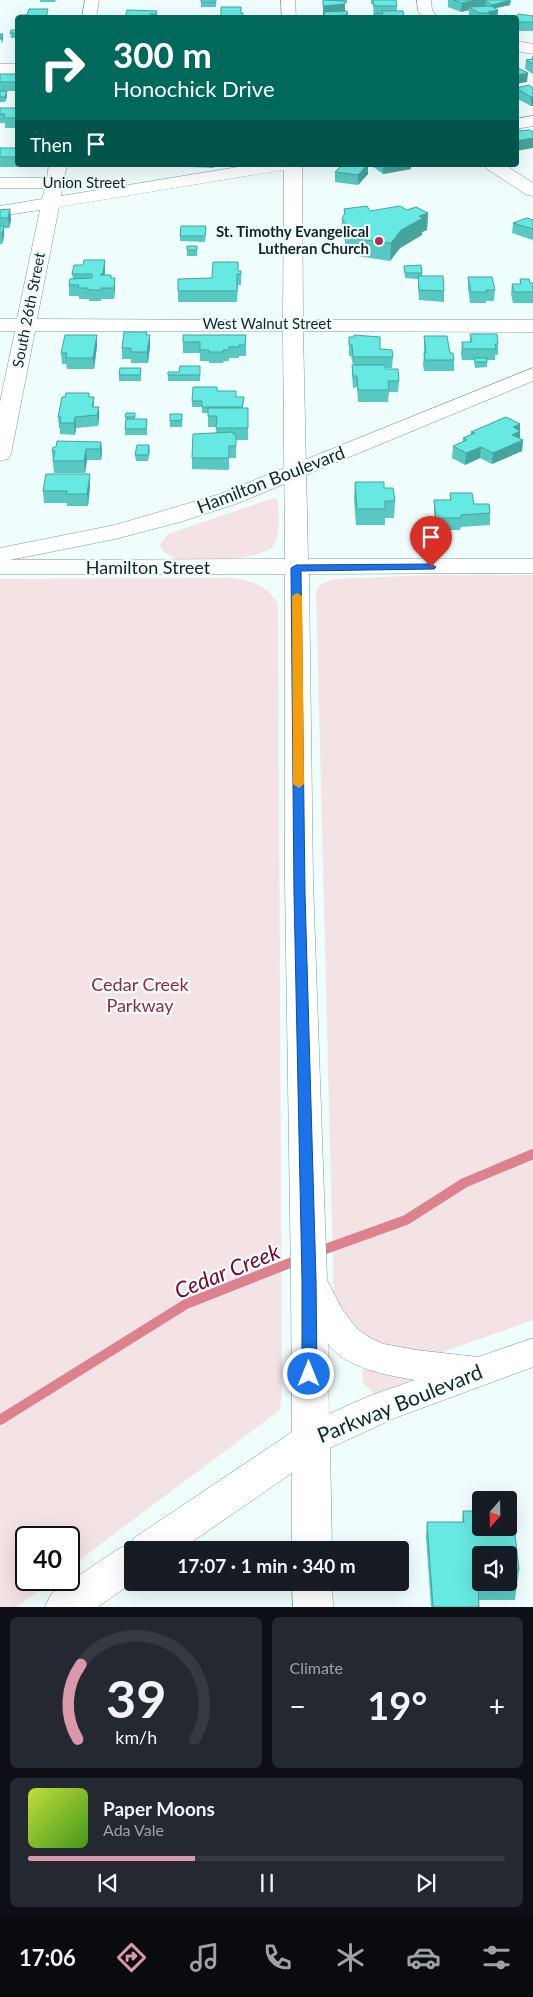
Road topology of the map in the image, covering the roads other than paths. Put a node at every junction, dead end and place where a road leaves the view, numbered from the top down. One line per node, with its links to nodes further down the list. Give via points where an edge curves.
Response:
1 (92, 0): 4 (street)
2 (288, 0): 5 (street)
3 (424, 0): 6 (street)
4 (90, 15)
5 (289, 15)
6 (428, 15)
7 (519, 47): 8 (street)
8 (533, 50): 9 (street)
9 (519, 52)
10 (0, 69): 11 (street)
11 (15, 69)
12 (533, 121): 13 (street)
13 (519, 123)
14 (269, 167): 19 (street)
15 (293, 167): 23 (street)
16 (496, 167): 20 (street)
17 (56, 174): 18 (street, Union Street); 19 (street, Union Street); 21 (street, South 26th Street)
18 (0, 183)
19 (168, 183): 21 (street)
20 (533, 191)
21 (50, 202): 22 (street); 25 (street, South 26th Street)
22 (0, 211)
23 (292, 324): 25 (street, West Walnut Street); 26 (street, West Walnut Street); 29 (street)
24 (0, 325): 25 (street, West Walnut Street)
25 (26, 325): 28 (street, South 26th Street)
26 (533, 326)
27 (533, 374): 29 (street, Hamilton Boulevard)
28 (0, 454)
29 (296, 474): 30 (street, Hamilton Boulevard, via 226,500 144,524); 33 (street)
30 (0, 555)
31 (533, 566): 33 (street, Hamilton Street)
32 (0, 567): 33 (street, Hamilton Street)
33 (296, 568): 34 (street, via 299,888)
34 (309, 1280): 36 (street, via 332,1326 366,1353 396,1361); 37 (street)
35 (533, 1352): 36 (street, Parkway Boulevard)
36 (480, 1370): 37 (street, Parkway Boulevard, via 382,1407)
37 (310, 1440): 38 (street, Parkway Boulevard); 39 (street)
38 (161, 1541)
39 (312, 1541)
40 (124, 1566): 42 (street)
41 (312, 1591): 43 (street)
42 (65, 1607)
43 (313, 1607)

